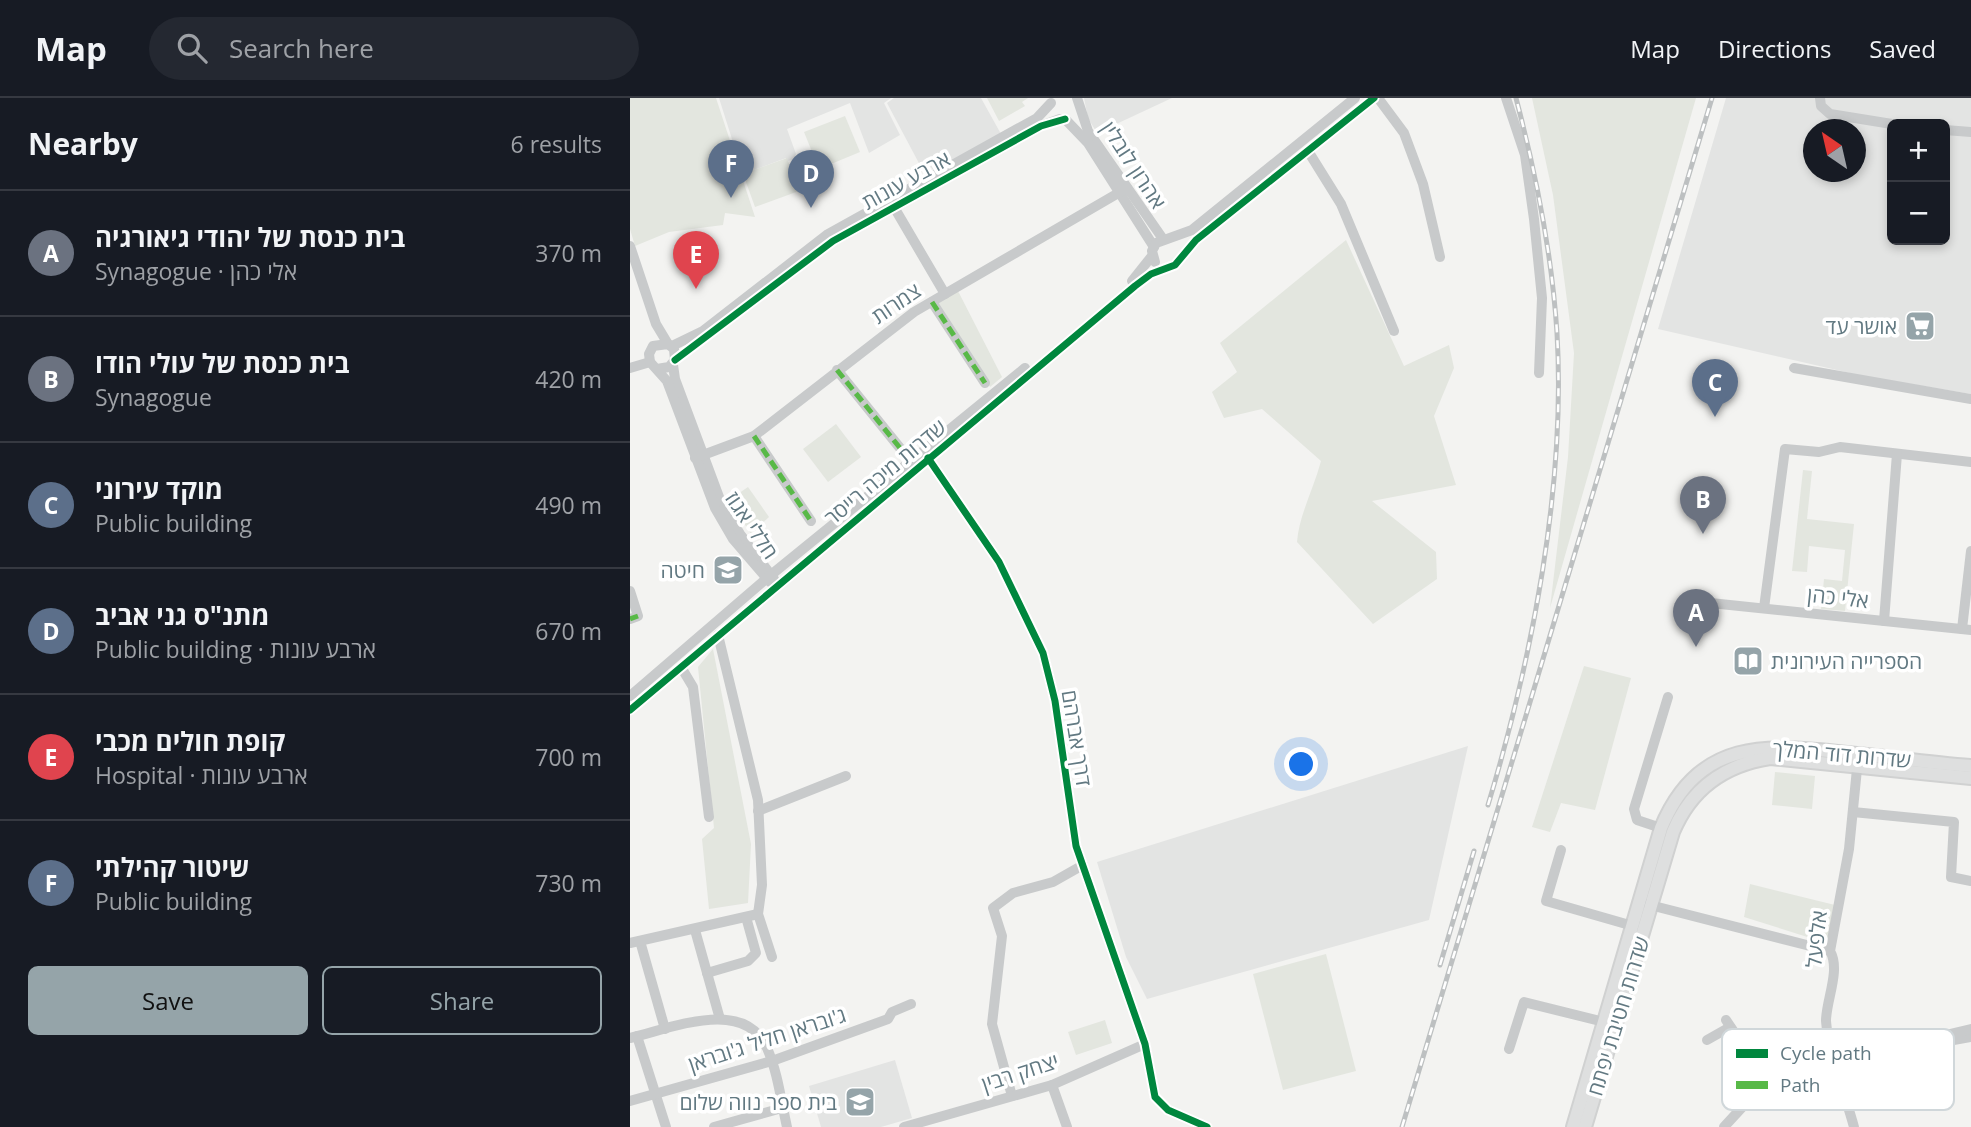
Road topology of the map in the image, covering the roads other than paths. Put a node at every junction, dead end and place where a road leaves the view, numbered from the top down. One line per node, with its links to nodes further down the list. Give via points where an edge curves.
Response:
1 (1355, 98): 14 (street, via 1192,230)
2 (1376, 98): 11 (street); 18 (street, via 1404,132 1423,184)
3 (1506, 98): 31 (street, via 1525,155 1534,219 1542,298)
4 (1052, 100): 7 (street, אהרון לובלין, via 1054,114); 13 (street, ארבע עונות, via 1037,118)
5 (1821, 102): 8 (street, via 1830,114)
6 (1078, 103): 7 (street, ארבע עונות, via 1073,117); 12 (street, אהרון לובלין, via 1088,131)
7 (1063, 119): 12 (street, אהרון לובלין); 13 (street, ארבע עונות)
8 (1887, 123)
9 (1950, 130): 10 (street)
10 (1971, 132)
11 (1308, 151): 17 (street); 23 (street, via 1341,204)
12 (1123, 190): 14 (street, אהרון לובלין); 16 (street, אהרון לובלין); 21 (street, צמרות)
13 (891, 203): 21 (street); 24 (street, ארבע עונות, via 828,234 703,331); 26 (street, ארבע עונות, via 799,265)
14 (1166, 239): 16 (street); 17 (street, via 1180,248)
15 (630, 246): 24 (street, via 656,324)
16 (1153, 251): 20 (street, via 1159,266); 42 (street, שדרות מיכה רייסר, via 1130,282)
17 (1180, 257): 20 (street)
18 (1440, 257)
19 (630, 265): 25 (street, via 651,326)
20 (1167, 268): 38 (street, שדרות מיכה רייסר, via 1135,286)
21 (945, 294): 22 (street, צמרות)
22 (932, 302): 30 (street, צמרות); 32 (street)
23 (1394, 331)
24 (670, 345): 25 (street, via 660,342); 26 (street)
25 (650, 349): 27 (street)
26 (674, 363): 27 (street, via 666,369); 37 (street, חללי אגוז)
27 (653, 365): 28 (street); 37 (street, חללי אגוז, via 667,382)
28 (630, 368)
29 (1794, 368): 33 (street)
30 (837, 370): 34 (street, צמרות); 35 (street)
31 (1539, 373)
32 (985, 383)
33 (1971, 399)
34 (754, 436): 37 (street, צמרות); 40 (street)
35 (900, 448)
36 (1897, 454): 39 (street); 45 (street, via 1840,447 1819,452 1785,449); 47 (street)
37 (699, 457): 42 (street, חללי אגוז, via 733,524)
38 (928, 458): 42 (street, שדרות מיכה רייסר); 63 (street, דרך אברהם, via 999,562 1043,653)
39 (1971, 462)
40 (811, 521)
41 (1971, 551): 48 (street)
42 (771, 579): 49 (street, שדרות מיכה רייסר); 51 (street, שדרות מיכה רייסר)
43 (630, 590): 46 (street)
44 (1701, 602): 45 (street, אלי כהן)
45 (1764, 608): 47 (street, אלי כהן)
46 (634, 617)
47 (1884, 621): 48 (street, אלי כהן)
48 (1967, 630)
49 (718, 635): 50 (street, שדרות מיכה רייסר); 58 (street)
50 (681, 667): 53 (street, שדרות מיכה רייסר); 60 (street, via 693,687)
51 (630, 696)
52 (1668, 697): 61 (street, via 1634,809 1637,820)
53 (630, 710)
54 (1857, 760): 55 (main road, שדרות דוד המלך); 57 (main road, שדרות דוד המלך); 59 (street, אלפעל); 61 (main road, שדרות דוד המלך, via 1782,746 1737,753 1693,780); 65 (main road, שדרות דוד המלך, via 1770,758 1742,764 1716,777 1693,796 1678,820)
55 (1971, 766)
56 (846, 776): 58 (street)
57 (1971, 778)
58 (758, 811): 66 (street, via 762,885)
59 (1853, 812): 64 (street, via 1954,822 1951,877); 71 (street, אלפעל)
60 (709, 817)
61 (1661, 828): 65 (main road, שדרות דוד המלך)
62 (1561, 850): 68 (street, via 1546,901)
63 (1083, 865): 83 (street, דרך אברהם); 88 (street, via 1053,882 1013,893 993,908 1002,936 992,1024)
64 (1971, 881)
65 (1645, 906): 68 (main road, שדרות חטיבת יפתח); 71 (street); 76 (main road, שדרות חטיבת יפתח)
66 (758, 914): 67 (street); 72 (street)
67 (746, 917): 69 (street); 73 (street, via 756,953 747,961)
68 (1633, 926): 77 (main road, שדרות חטיבת יפתח)
69 (695, 930): 70 (street); 73 (street)
70 (635, 942): 80 (street)
71 (1830, 951): 79 (street, אלפעל, via 1834,965)
72 (772, 957)
73 (707, 973): 75 (street)
74 (911, 1004): 85 (street, ג'ובראן חליל ג'ובראן, via 892,1012 888,1019)
75 (720, 1019): 80 (street); 85 (street, via 744,1024 757,1033)
76 (1617, 1022): 77 (street); 101 (main road, שדרות חטיבת יפתח)
77 (1604, 1024): 84 (street, via 1524,1002); 100 (main road, שדרות חטיבת יפתח)
78 (1732, 1029): 82 (street, via 1728,1023)
79 (1827, 1029)
80 (665, 1030): 81 (street)
81 (634, 1037): 87 (street)
82 (1707, 1040)
83 (1145, 1044): 86 (street, יצחק רבין); 99 (street, דרך אברהם, via 1155,1097 1168,1110)
84 (1509, 1049)
85 (772, 1061): 87 (street, ג'ובראן חליל ג'ובראן); 90 (street)
86 (1052, 1084): 88 (street, יצחק רבין); 98 (street)
87 (656, 1094): 89 (street, ג'ובראן חליל ג'ובראן); 94 (street)
88 (1012, 1096): 97 (street, יצחק רבין)
89 (630, 1101)
90 (782, 1108): 95 (street); 96 (street)
91 (1740, 1110): 102 (street)
92 (1747, 1110): 103 (street)
93 (1849, 1110): 104 (street, אלפעל)
94 (666, 1127)
95 (714, 1127)
96 (787, 1127)
97 (904, 1127)
98 (1067, 1127)
99 (1207, 1127)
100 (1573, 1127)
101 (1585, 1127)
102 (1724, 1127)
103 (1732, 1127)
104 (1853, 1127)

